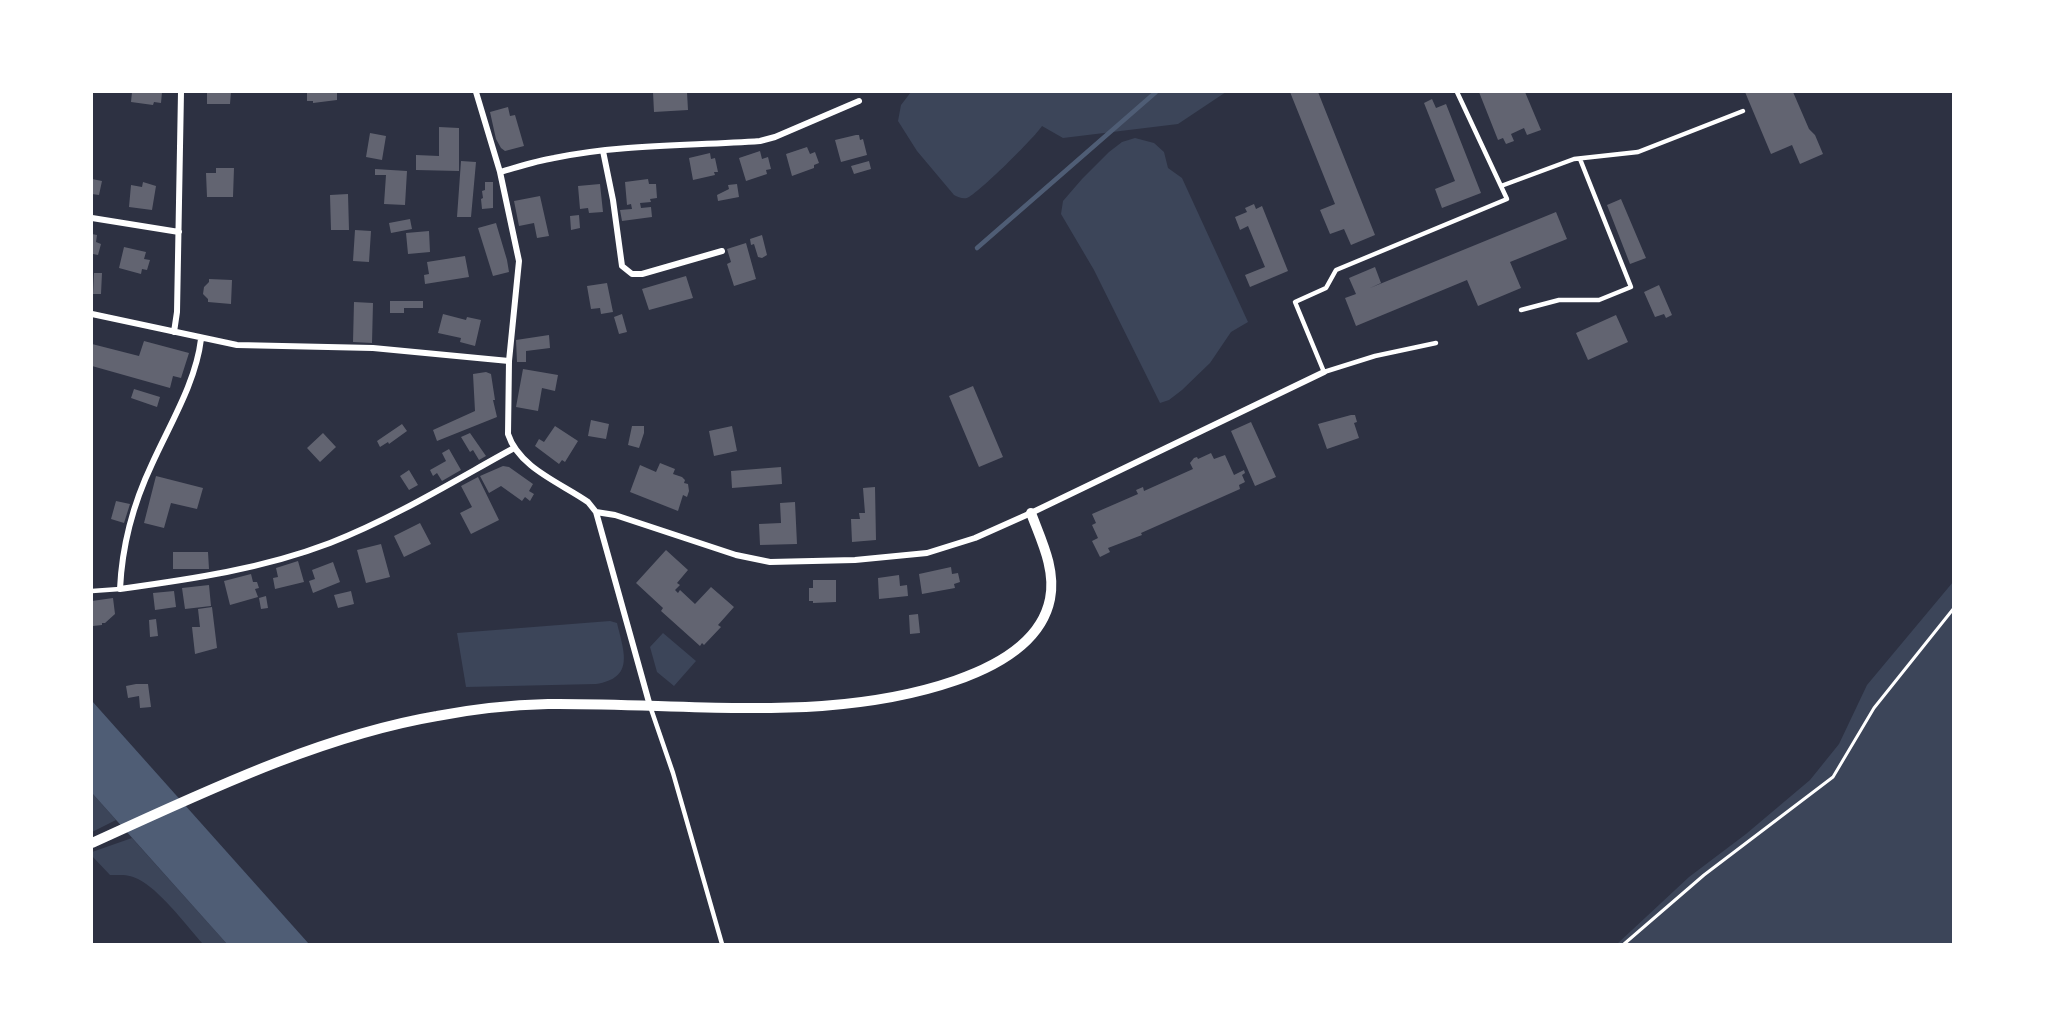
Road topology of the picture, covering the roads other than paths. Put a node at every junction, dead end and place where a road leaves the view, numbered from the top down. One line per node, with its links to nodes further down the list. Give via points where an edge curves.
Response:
1 (181, 92): 11 (street)
2 (476, 92): 8 (street)
3 (1457, 92): 9 (lane)
4 (859, 101): 6 (street, via 760,141)
5 (1743, 111): 7 (lane, via 1638,152)
6 (603, 151): 8 (street, via 553,158); 12 (street, via 620,261 625,270 642,274)
7 (1580, 159): 9 (lane); 13 (lane, via 1631,287 1599,300 1559,300)
8 (501, 172): 18 (street, via 519,261)
9 (1501, 186): 19 (lane, via 1507,199 1336,270 1326,288 1295,302)
10 (92, 218): 11 (street)
11 (179, 232): 15 (street)
12 (722, 251)
13 (1521, 310)
14 (92, 314): 15 (street)
15 (174, 332): 16 (street)
16 (201, 339): 18 (street, via 245,346 373,348); 23 (street, via 186,390 137,503 123,555)
17 (1436, 343): 19 (lane)
18 (509, 361): 20 (street, via 507,427)
19 (1324, 372): 22 (street)
20 (514, 448): 21 (street); 23 (street, via 379,522 328,544 234,572)
21 (596, 512): 22 (street, via 736,555 783,563 927,553); 25 (street)
22 (1031, 513): 25 (street, via 1051,571 1050,600 1040,626 1023,645 984,670 909,693 825,706)
23 (120, 589): 24 (lane)
24 (92, 591)
25 (650, 706): 26 (street, via 546,704 438,715 380,728 229,782); 27 (lane)
26 (92, 843)
27 (722, 945)

